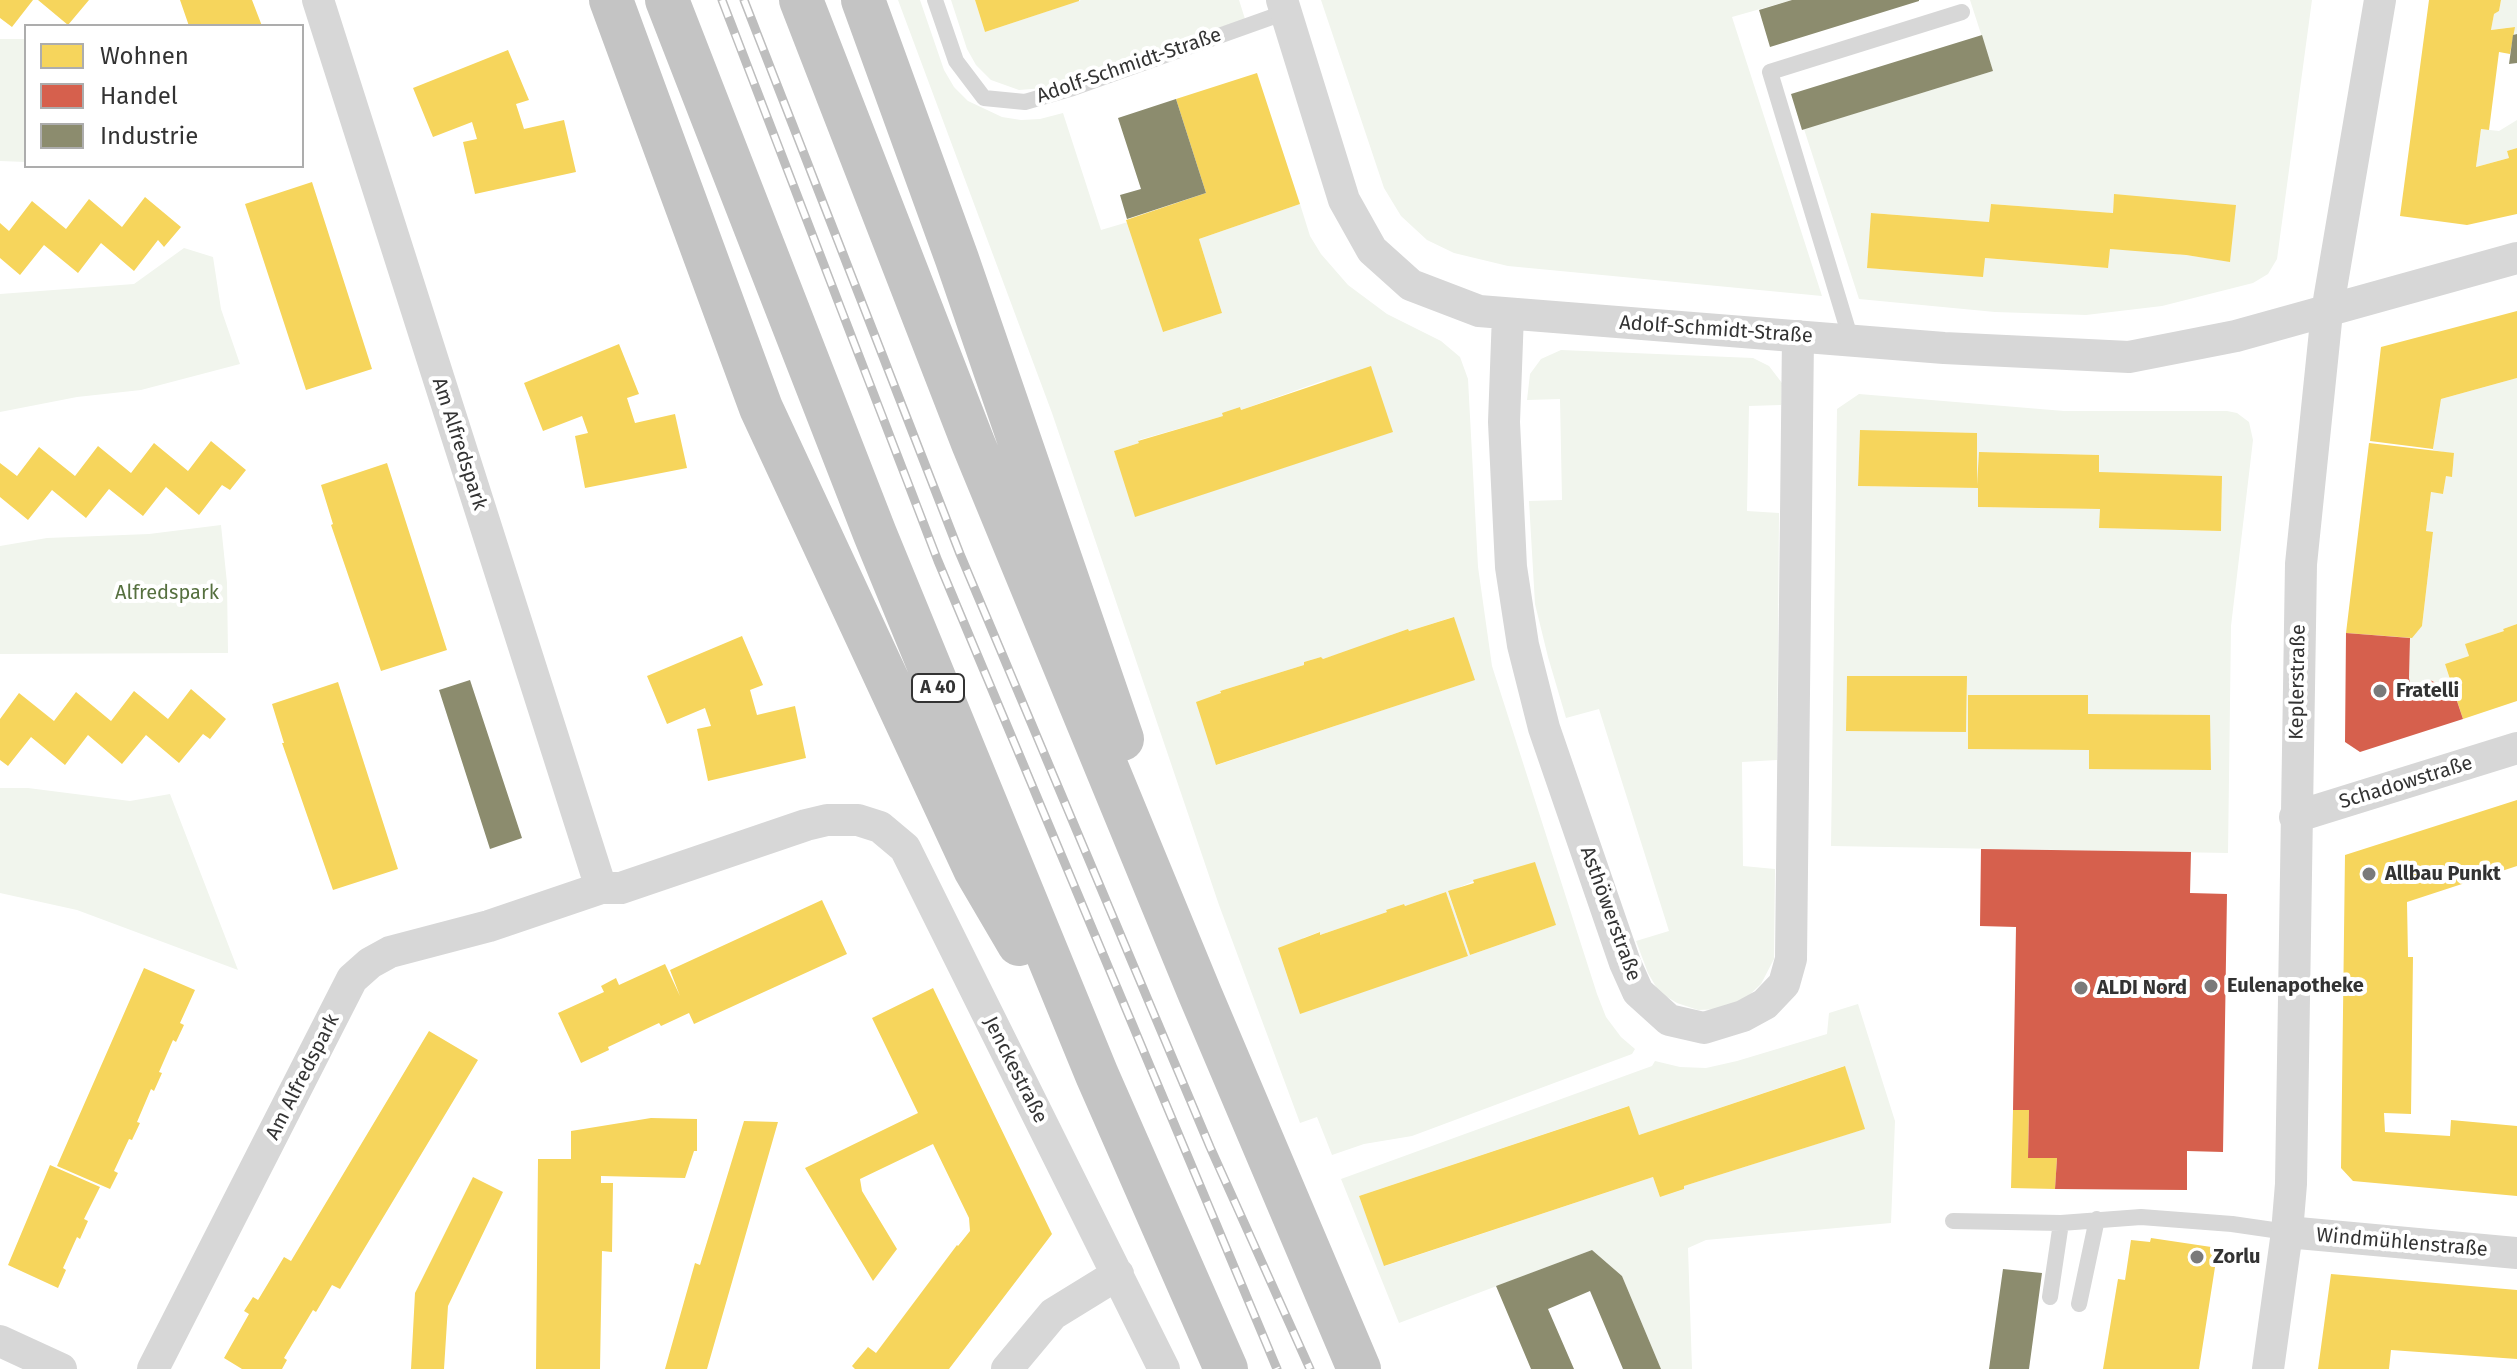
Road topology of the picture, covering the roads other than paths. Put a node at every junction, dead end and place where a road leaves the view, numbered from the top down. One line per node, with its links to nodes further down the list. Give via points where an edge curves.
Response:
1 (318, 0): 18 (street, Am Alfredspark)
2 (611, 0): 20 (highway, via 761,408 975,869)
3 (667, 0): 20 (highway, A 40, via 875,534)
4 (801, 0): 19 (highway, via 978,458)
5 (863, 0): 19 (highway, via 1110,697)
6 (935, 0): 8 (lane, Adolf-Schmidt-Straße, via 956,61 984,98 1025,102)
7 (2380, 0): 11 (street, Keplerstraße)
8 (1284, 6): 12 (street, Adolf-Schmidt-Straße, via 1344,200 1372,250 1411,285 1479,311)
9 (1962, 12): 14 (lane, via 1770,72)
10 (2517, 258): 11 (street, Adolf-Schmidt-Straße)
11 (2327, 312): 14 (street, Adolf-Schmidt-Straße, via 2129,357); 16 (street, Keplerstraße, via 2301,564)
12 (1508, 314): 13 (street, Adolf-Schmidt-Straße); 13 (street, Asthöwerstraße, via 1504,422 1511,567 1544,728 1638,992 1669,1020 1704,1028 1765,1004 1784,984 1791,959)
13 (1798, 336): 14 (street, Adolf-Schmidt-Straße)
14 (1851, 340)
15 (2517, 748): 16 (street, Schadowstraße)
16 (2295, 817): 24 (street, Keplerstraße)
17 (827, 820): 18 (street, Am Alfredspark, via 621,888); 26 (street, Jenckestraße, via 858,820 880,827 905,848)
18 (601, 888): 31 (street, Am Alfredspark, via 390,952 352,979)
19 (1200, 994): 35 (highway)
20 (1097, 1075): 34 (highway, A 40)
21 (2097, 1219): 23 (lane); 24 (lane, via 2141,1217); 28 (lane)
22 (1953, 1221): 23 (lane)
23 (2061, 1223): 27 (lane)
24 (2287, 1232): 25 (street, Windmühlenstraße); 36 (street, Keplerstraße)
25 (2517, 1253)
26 (1118, 1274): 32 (street, via 1053,1314); 33 (street, Jenckestraße)
27 (2050, 1297)
28 (2079, 1304)
29 (0, 1341): 30 (street)
30 (61, 1369)
31 (153, 1369)
32 (1007, 1369)
33 (1164, 1369)
34 (1226, 1369)
35 (1359, 1369)
36 (2268, 1369)

